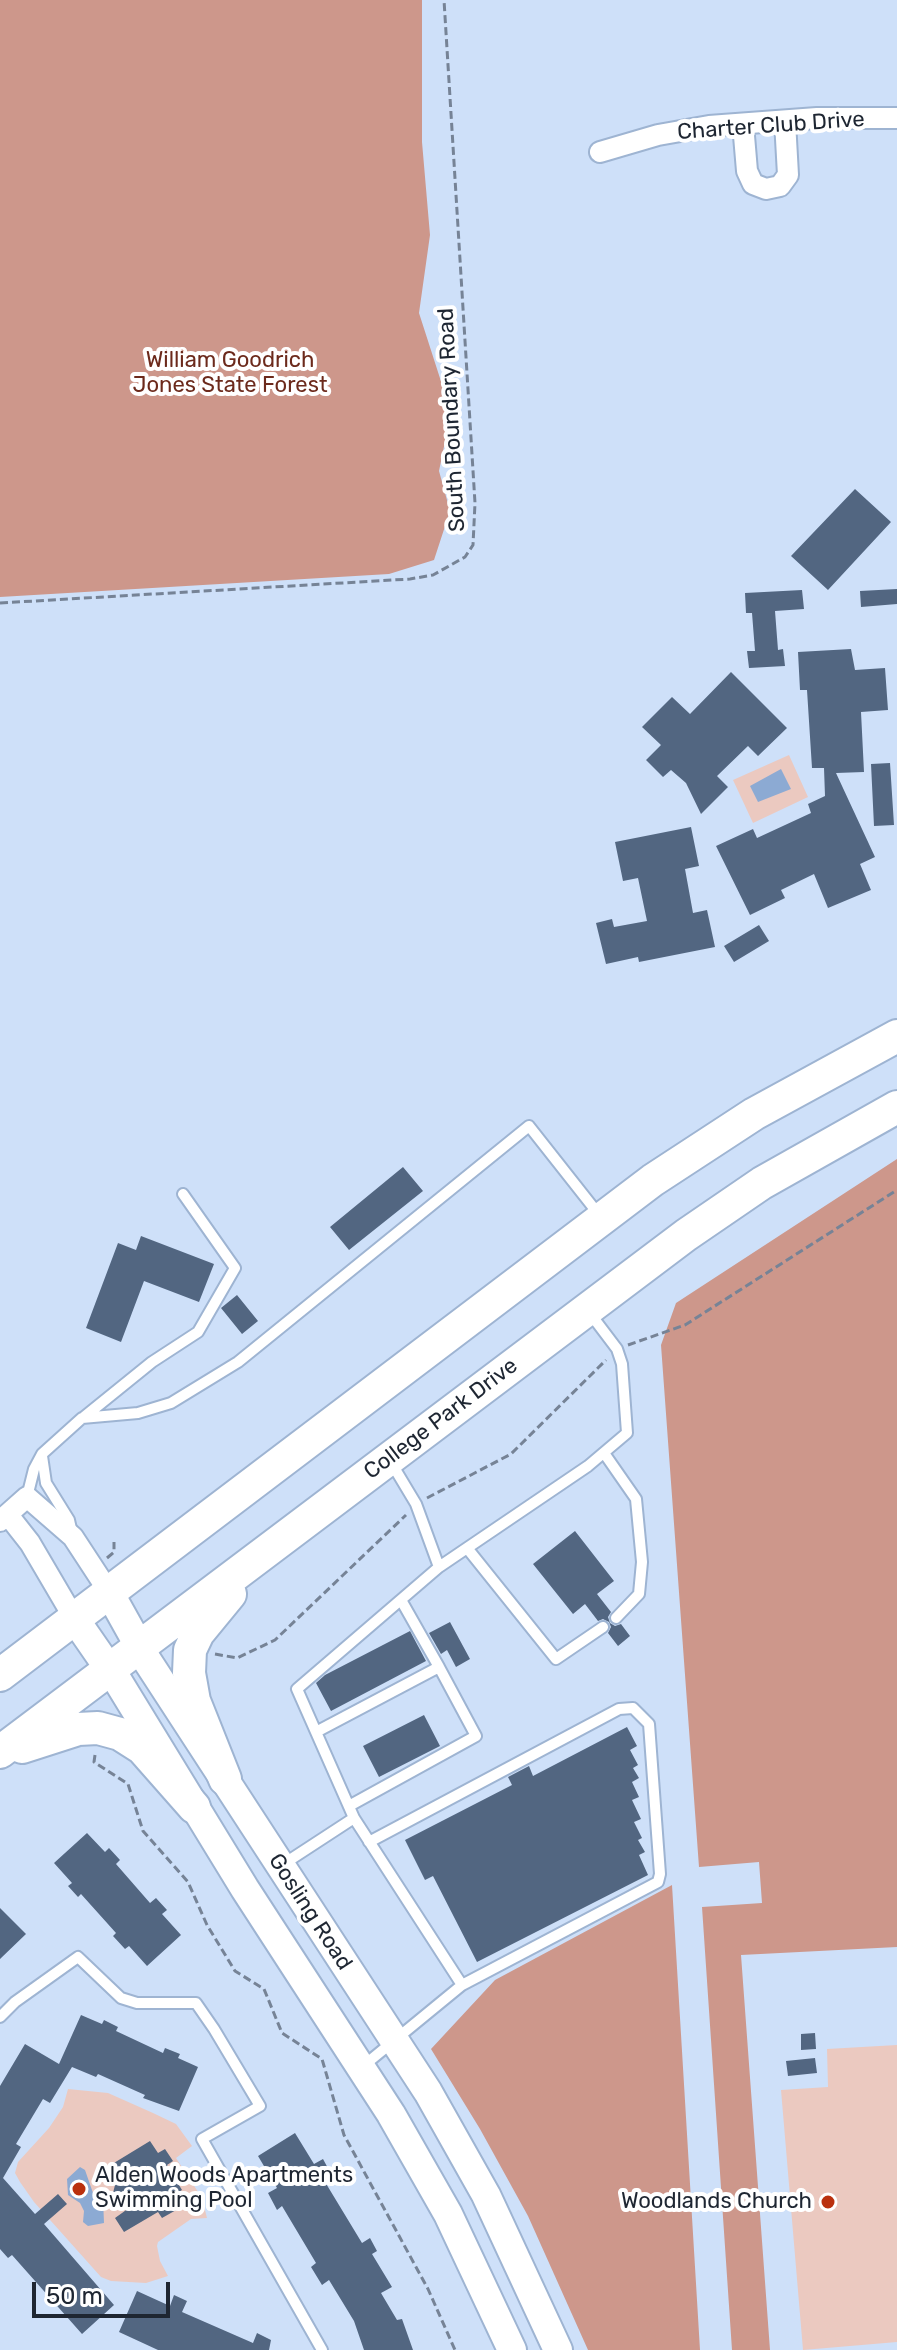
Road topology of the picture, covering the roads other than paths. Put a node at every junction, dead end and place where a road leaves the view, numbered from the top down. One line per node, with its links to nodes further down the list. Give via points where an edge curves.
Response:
1 (897, 118): 2 (street, Charter Club Drive)
2 (785, 121): 3 (street, Charter Club Drive); 3 (street, via 788,175 780,186 766,189 753,184 747,171)
3 (743, 124): 4 (street, Charter Club Drive, via 658,135)
4 (600, 152)
5 (897, 1036): 8 (main road, via 754,1114)
6 (897, 1107): 9 (main road, College Park Drive, via 762,1183)
7 (183, 1194): 10 (lane, via 235,1268 198,1332)
8 (602, 1218): 10 (lane, via 529,1126 238,1362 171,1403 138,1413); 20 (main road)
9 (587, 1309): 11 (lane, via 622,1364 627,1433); 13 (main road, College Park Drive)
10 (82, 1418): 12 (lane)
11 (604, 1453): 17 (lane); 23 (lane, via 636,1499 642,1562 639,1594)
12 (42, 1454): 14 (lane); 16 (lane, via 46,1483 69,1520)
13 (389, 1458): 18 (main road, College Park Drive); 19 (lane, via 416,1504)
14 (27, 1497): 15 (street); 16 (street, Gosling Road)
15 (4, 1518): 22 (street, Gosling Road, via 30,1543)
16 (73, 1537): 20 (street, Gosling Road)
17 (467, 1548): 19 (lane); 24 (lane, via 556,1659)
18 (263, 1554): 25 (main road, College Park Drive); 31 (main road, via 190,1650 194,1701)
19 (439, 1567): 21 (lane)
20 (109, 1592): 22 (main road); 25 (main road, Gosling Road)
21 (401, 1600): 26 (lane); 29 (lane, via 297,1689)
22 (74, 1618): 27 (main road, Gosling Road); 28 (main road)
23 (616, 1618)
24 (603, 1627)
25 (140, 1646): 27 (main road, College Park Drive); 31 (main road, Gosling Road)
26 (439, 1667): 29 (lane); 32 (lane, via 476,1736)
27 (110, 1669): 30 (main road, College Park Drive); 33 (main road, Gosling Road)
28 (0, 1675)
29 (316, 1732): 32 (lane)
30 (0, 1754): 33 (main road, via 78,1729 120,1734 142,1748)
31 (225, 1779): 36 (main road, Gosling Road)
32 (349, 1806): 34 (lane)
33 (194, 1807): 40 (main road, Gosling Road)
34 (354, 1818): 35 (lane); 36 (lane)
35 (369, 1842): 37 (lane); 37 (lane, via 619,1709 633,1708 649,1724 658,1882)
36 (281, 1866): 39 (main road, Gosling Road)
37 (462, 1985): 39 (lane)
38 (0, 2017): 41 (lane, via 78,1957 121,1998 196,2003 260,2106 202,2139)
39 (394, 2041): 40 (lane); 43 (main road, Gosling Road, via 486,2195)
40 (361, 2068): 42 (main road, Gosling Road, via 448,2214)
41 (322, 2350)
42 (512, 2350)
43 (558, 2350)

